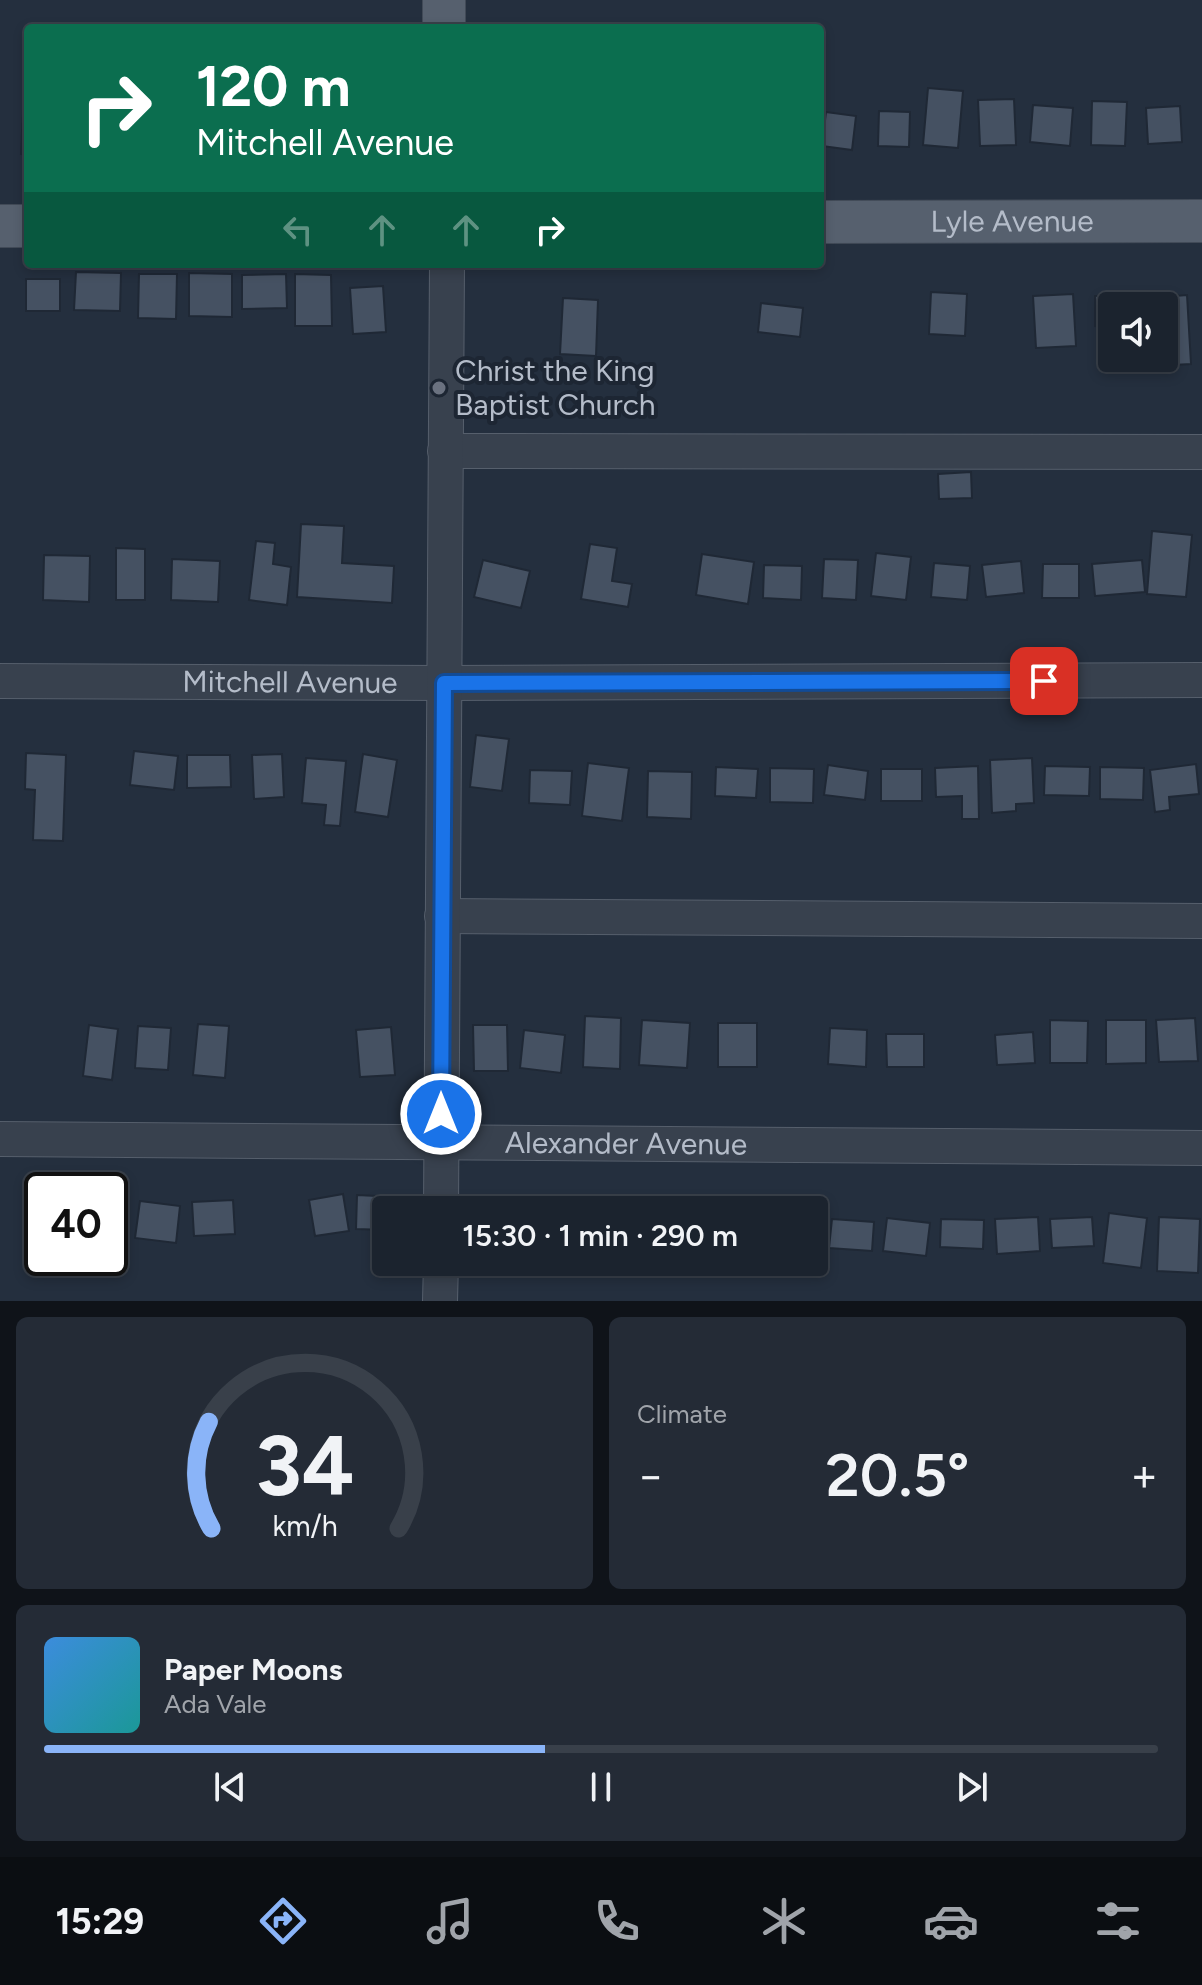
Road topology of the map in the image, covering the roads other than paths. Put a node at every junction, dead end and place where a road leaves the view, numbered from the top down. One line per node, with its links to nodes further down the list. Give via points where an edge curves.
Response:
1 (444, 0): 2 (main road)
2 (444, 24)
3 (1202, 221): 4 (main road, Lyle Avenue)
4 (824, 222)
5 (0, 226): 6 (main road)
6 (24, 226)
7 (447, 268): 8 (street)
8 (445, 451): 9 (street); 12 (street)
9 (1202, 452)
10 (1202, 680): 12 (street, Mitchell Avenue)
11 (0, 681): 12 (street, Mitchell Avenue)
12 (444, 683): 13 (street)
13 (442, 916): 14 (street); 16 (street)
14 (1202, 921)
15 (0, 1139): 16 (street, Alexander Avenue)
16 (441, 1142): 17 (street, Alexander Avenue); 18 (street)
17 (1202, 1148)
18 (441, 1196)
19 (441, 1276): 20 (street)
20 (440, 1301)

